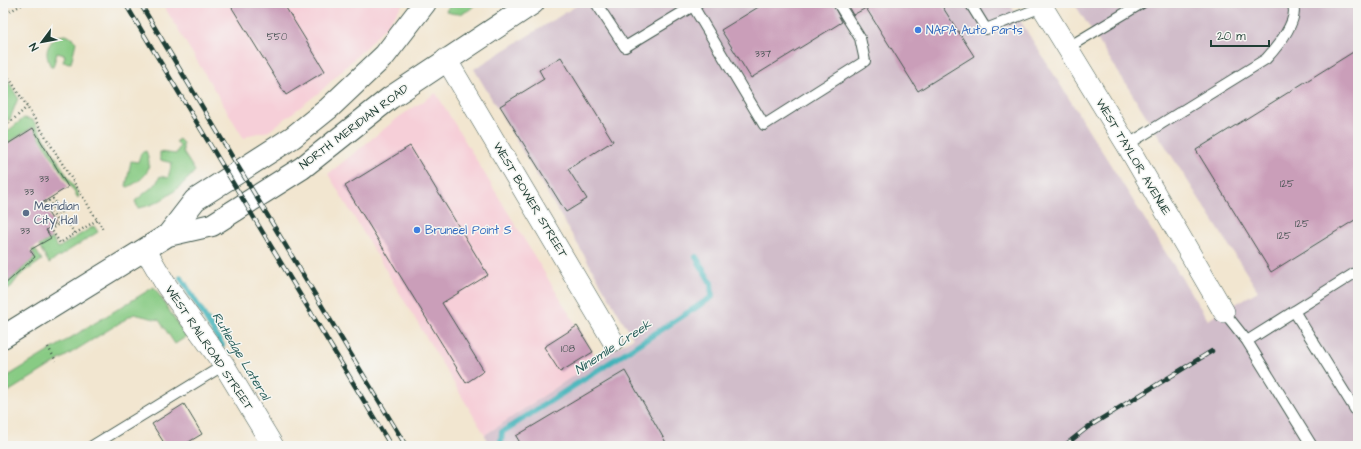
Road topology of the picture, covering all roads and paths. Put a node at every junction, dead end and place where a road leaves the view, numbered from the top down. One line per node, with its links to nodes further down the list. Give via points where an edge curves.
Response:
1 (25, 3): 11 (path)
2 (532, 3): 13 (main road, NORTH MERIDIAN ROAD)
3 (596, 3): 8 (lane, via 625,47)
4 (838, 3): 8 (lane, via 860,38 865,61 764,125)
5 (970, 3): 10 (lane, via 986,29)
6 (1142, 3): 12 (lane)
7 (1292, 3): 17 (lane, via 1293,19 1278,46 1266,59)
8 (696, 4)
9 (421, 5): 25 (main road, NORTH MERIDIAN ROAD, via 385,55 329,108 293,137 195,200)
10 (1041, 5): 12 (street, WEST TAYLOR AVENUE)
11 (3, 15)
12 (1068, 48): 17 (street, WEST TAYLOR AVENUE)
13 (446, 59): 25 (main road, NORTH MERIDIAN ROAD, via 390,98 302,168 212,225); 31 (street, WEST BOWER STREET)
14 (3, 68): 15 (path)
15 (27, 107): 16 (path); 19 (path)
16 (3, 129)
17 (1127, 145): 29 (street, WEST TAYLOR AVENUE)
18 (45, 202): 20 (path)
19 (97, 220): 22 (path); 24 (path)
20 (59, 224): 21 (path); 24 (path, via 62,222 49,201 53,199)
21 (51, 229): 23 (path); 24 (path, via 60,243)
22 (104, 231)
23 (47, 232)
24 (75, 234)
25 (168, 236): 26 (main road, NORTH MERIDIAN ROAD)
26 (145, 249): 30 (main road, NORTH MERIDIAN ROAD); 35 (street, WEST RAILROAD STREET, via 166,285)
27 (1358, 271): 28 (lane)
28 (1294, 311): 32 (lane); 36 (lane)
29 (1224, 312): 32 (lane)
30 (3, 338)
31 (613, 341)
32 (1247, 341): 39 (lane)
33 (48, 347): 34 (path)
34 (56, 361)
35 (224, 365): 37 (lane); 38 (street, WEST RAILROAD STREET)
36 (1358, 414)
37 (92, 446)
38 (273, 446)
39 (1312, 446)

